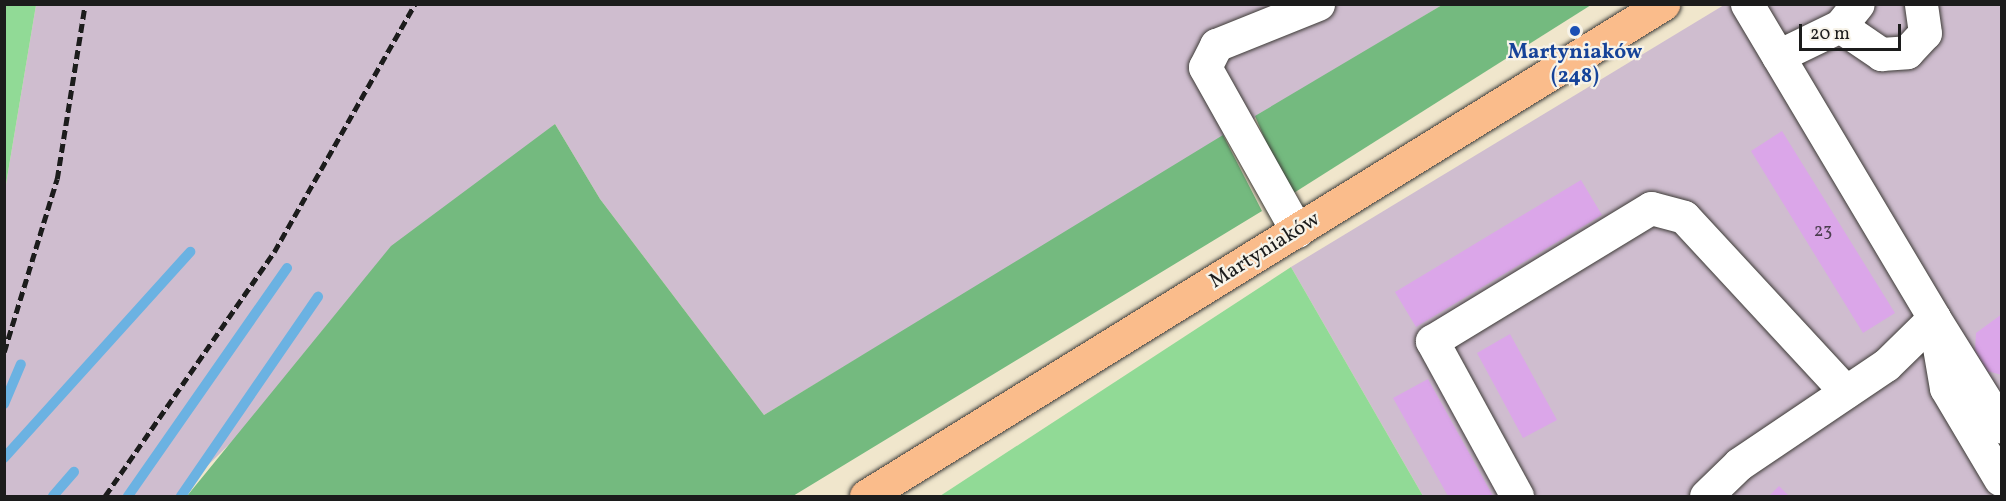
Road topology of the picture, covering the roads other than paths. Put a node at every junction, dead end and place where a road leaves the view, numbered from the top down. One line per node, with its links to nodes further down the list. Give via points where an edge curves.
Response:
1 (1317, 4): 7 (lane, via 1216,45 1205,67)
2 (1663, 4): 7 (main road, Martyniaków)
3 (1747, 4): 6 (lane)
4 (1921, 4): 5 (lane, via 1925,33 1907,52 1881,54)
5 (1849, 16): 6 (lane)
6 (1778, 56): 8 (lane)
7 (1298, 231): 12 (main road, Martyniaków)
8 (1934, 318): 9 (lane, via 1886,365); 10 (lane); 11 (lane, via 1946,388)
9 (1846, 392): 13 (lane, via 1684,217 1651,208 1432,341); 14 (lane, via 1739,465)
10 (2001, 427)
11 (2000, 479)
12 (866, 496)
13 (1517, 496)
14 (1706, 496)

